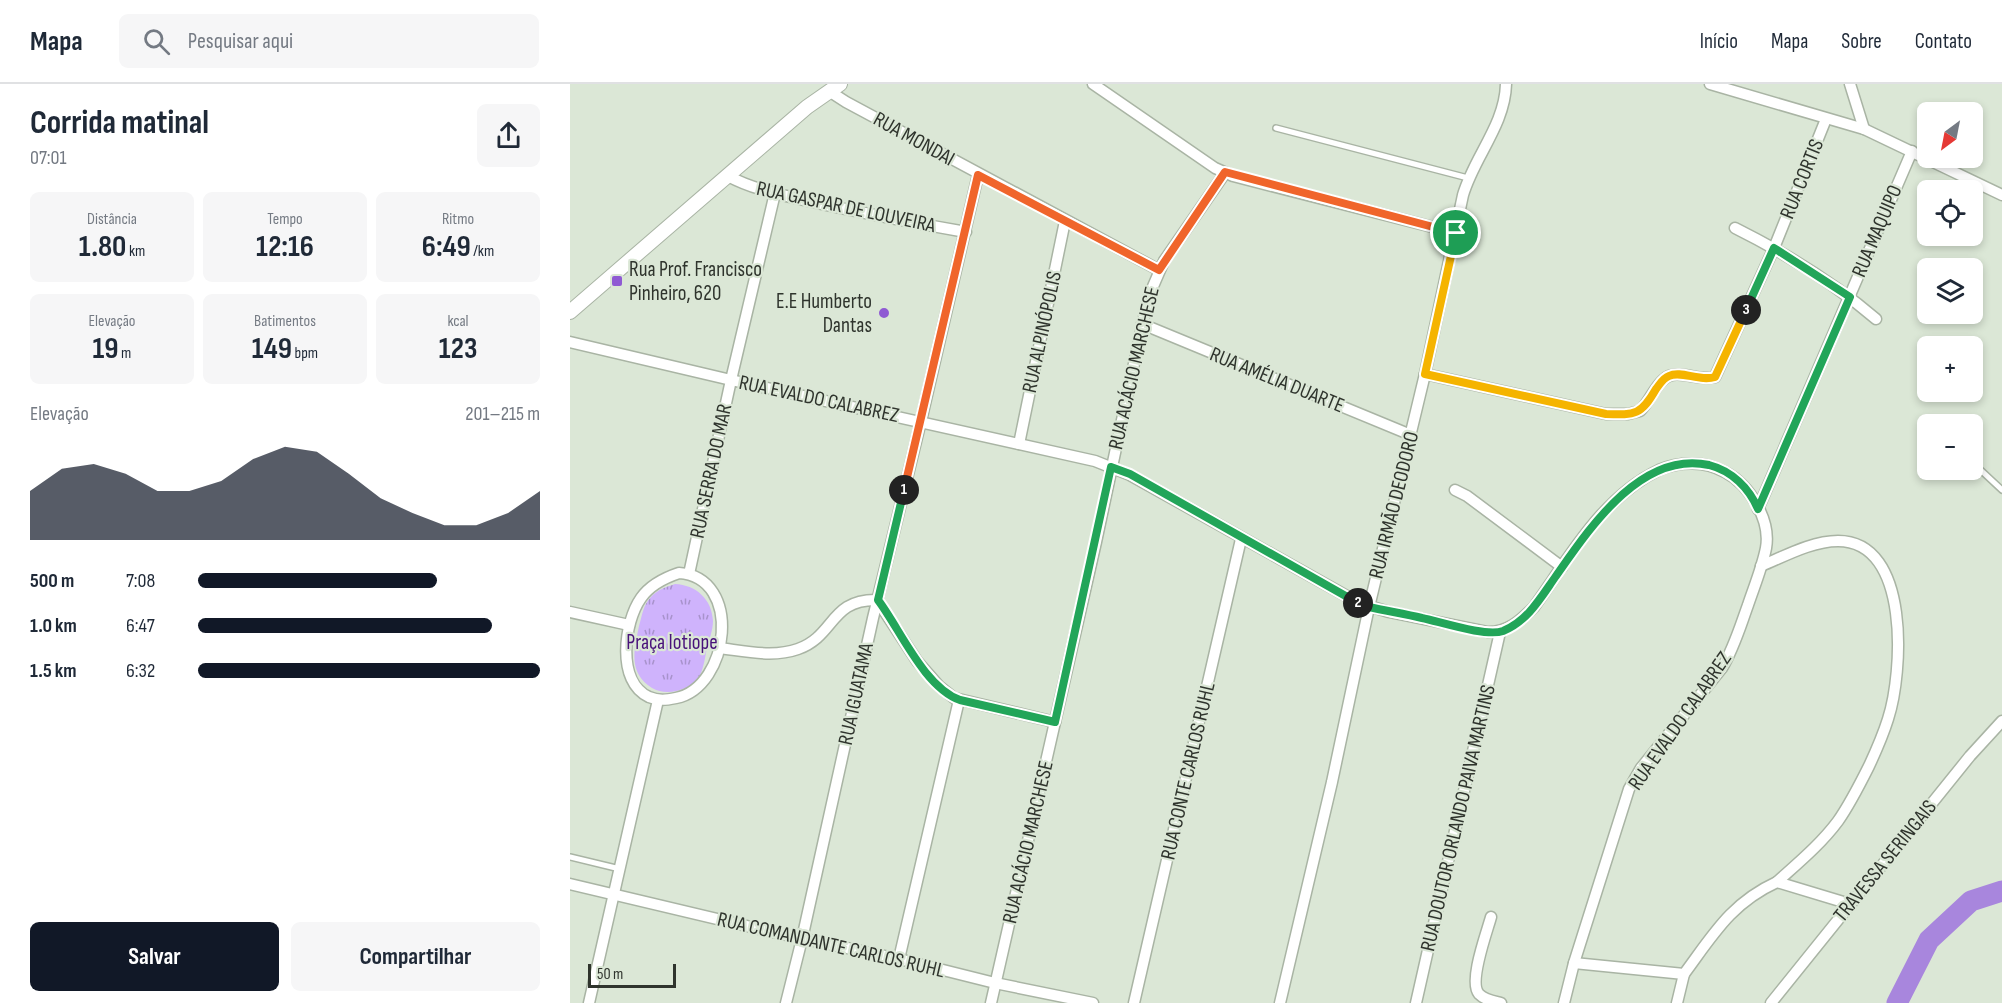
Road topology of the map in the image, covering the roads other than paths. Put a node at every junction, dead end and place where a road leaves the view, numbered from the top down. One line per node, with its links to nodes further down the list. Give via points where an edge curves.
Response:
1 (1093, 84): 10 (street)
2 (1506, 84): 13 (street, RUA IRMÃO DEODORO, via 1499,119)
3 (1710, 84): 6 (street)
4 (1850, 84): 8 (street)
5 (835, 87): 11 (street, RUA MONDAI, via 846,102); 12 (street)
6 (1826, 119): 8 (street); 20 (street, RUA CORTIS)
7 (1276, 128): 13 (lane)
8 (1864, 129): 9 (street)
9 (1912, 151): 15 (street); 22 (street, RUA MAQUIPO)
10 (1225, 172): 19 (street); 21 (street, RUA ACÁCIO MARCHESE)
11 (978, 175): 16 (street, RUA MONDAI); 18 (street, RUA IGUATAMA)
12 (728, 176): 14 (street, RUA GASPAR DE LOUVEIRA); 23 (street)
13 (1468, 178): 19 (street, RUA IRMÃO DEODORO)
14 (775, 193): 18 (street, RUA GASPAR DE LOUVEIRA); 28 (street, RUA SERRA DO MAR)
15 (2002, 195)
16 (1065, 221): 21 (street, RUA MONDAI); 31 (street, RUA ALPINÓPOLIS)
17 (1735, 228): 20 (street)
18 (966, 232): 29 (street, RUA IGUATAMA)
19 (1456, 233): 27 (street, RUA IRMÃO DEODORO)
20 (1774, 248): 22 (street); 27 (street, RUA CORTIS, via 1715,377 1668,376 1640,411 1606,414)
21 (1159, 270): 25 (street, RUA ACÁCIO MARCHESE)
22 (1850, 297): 24 (street); 36 (street, RUA MAQUIPO)
23 (570, 312)
24 (1876, 319)
25 (1142, 324): 30 (street, RUA AMÉLIA DUARTE); 32 (street, RUA ACÁCIO MARCHESE)
26 (570, 342): 28 (street, RUA EVALDO CALABREZ)
27 (1425, 374): 30 (street, RUA IRMÃO DEODORO)
28 (731, 380): 29 (street, RUA EVALDO CALABREZ); 40 (street, RUA SERRA DO MAR)
29 (921, 422): 31 (street, RUA EVALDO CALABREZ); 41 (street, RUA IGUATAMA)
30 (1411, 435): 42 (street, RUA IRMÃO DEODORO)
31 (1019, 444): 32 (street, RUA EVALDO CALABREZ)
32 (1111, 467): 37 (street, RUA EVALDO CALABREZ); 49 (street, RUA ACÁCIO MARCHESE)
33 (1983, 472): 35 (lane)
34 (1455, 490): 39 (street)
35 (2002, 490)
36 (1758, 509): 38 (street, RUA EVALDO CALABREZ, via 1766,529); 39 (street, RUA EVALDO CALABREZ, via 1752,496 1733,476 1717,467 1678,464 1652,474 1619,497)
37 (1241, 538): 42 (street, RUA EVALDO CALABREZ); 67 (street, RUA CONTE CARLOS RUHL)
38 (1761, 566): 53 (street, via 1827,542 1861,546 1884,570 1894,592 1899,639 1889,718 1869,766 1838,820); 60 (street, RUA EVALDO CALABREZ, via 1722,669 1641,768 1629,789)
39 (1562, 567): 45 (street, RUA EVALDO CALABREZ, via 1534,607)
40 (689, 574): 44 (street, via 679,573 652,586 641,597); 46 (street, via 704,582 721,609)
41 (878, 600): 46 (street, via 848,605 815,640 793,650); 48 (street, via 926,672); 58 (street, RUA IGUATAMA)
42 (1369, 607): 45 (street, RUA EVALDO CALABREZ); 68 (street, RUA IRMÃO DEODORO)
43 (570, 612): 44 (street)
44 (629, 625): 47 (street, via 626,655 630,673 646,696)
45 (1500, 632): 69 (street, RUA DOUTOR ORLANDO PAIVA MARTINS)
46 (719, 648): 47 (street, via 711,671 699,686 682,697)
47 (658, 700): 52 (street)
48 (960, 700): 49 (street); 59 (street)
49 (1055, 722): 62 (street, RUA ACÁCIO MARCHESE)
50 (2001, 723): 56 (street, TRAVESSA SERINGAIS)
51 (570, 857): 52 (lane)
52 (620, 868): 55 (street)
53 (1777, 882): 56 (street); 61 (street, via 1731,912)
54 (570, 884): 55 (street, RUA COMANDANTE CARLOS RUHL)
55 (613, 894): 58 (street, RUA COMANDANTE CARLOS RUHL); 63 (street)
56 (1850, 904): 73 (street, TRAVESSA SERINGAIS)
57 (1491, 917): 70 (street, via 1475,977 1476,988 1486,999)
58 (802, 939): 59 (street, RUA COMANDANTE CARLOS RUHL); 64 (street, RUA IGUATAMA)
59 (899, 959): 62 (street, RUA COMANDANTE CARLOS RUHL)
60 (1574, 963): 61 (street); 71 (street, RUA EVALDO CALABREZ)
61 (1684, 974): 72 (street)
62 (995, 983): 65 (street, RUA ACÁCIO MARCHESE); 66 (street, RUA COMANDANTE CARLOS RUHL)
63 (590, 1003)
64 (786, 1003)
65 (991, 1003)
66 (1093, 1003)
67 (1134, 1003)
68 (1280, 1003)
69 (1416, 1003)
70 (1501, 1003)
71 (1564, 1003)
72 (1677, 1003)
73 (1771, 1003)

